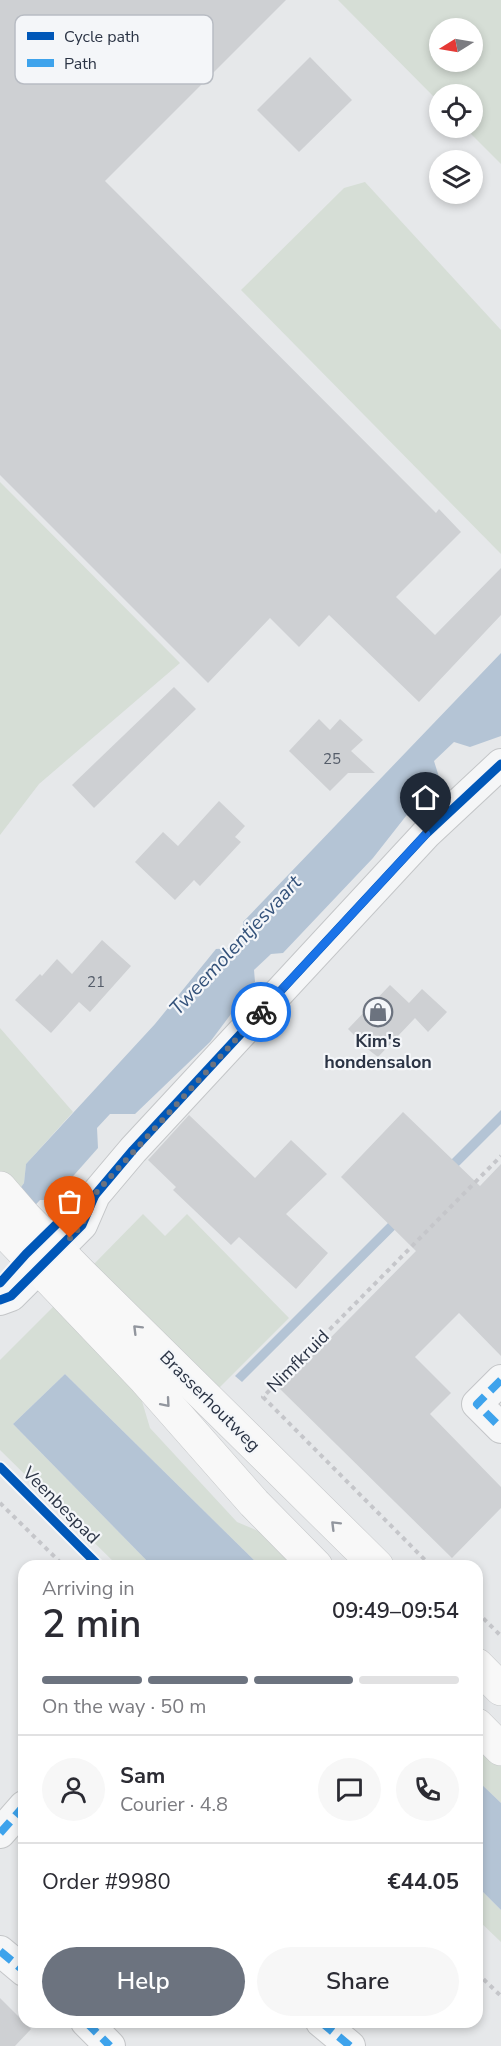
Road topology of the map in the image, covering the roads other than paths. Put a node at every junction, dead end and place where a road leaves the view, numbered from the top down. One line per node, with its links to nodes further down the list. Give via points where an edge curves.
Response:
1 (501, 764): 2 (street, via 426,834 141,1142 94,1195 82,1225)
2 (23, 1231): 3 (street); 4 (street, via 11,1296); 7 (main road, Brasserhoutweg, one-way to 7, via 144,1378 254,1503); 8 (main road, Brasserhoutweg, one-way to 2)
3 (0, 1283)
4 (0, 1300)
5 (501, 1380): 6 (street, via 477,1404)
6 (501, 1428)
7 (310, 1560)
8 (371, 1560)
9 (483, 1671): 10 (main road)
10 (501, 1689)
11 (483, 1731): 12 (main road)
12 (501, 1749)
13 (18, 1813): 14 (street)
14 (0, 1833)
15 (0, 1951): 16 (street)
16 (18, 1966)
17 (92, 2028): 19 (street)
18 (328, 2028): 20 (street)
19 (110, 2046)
20 (350, 2046)

